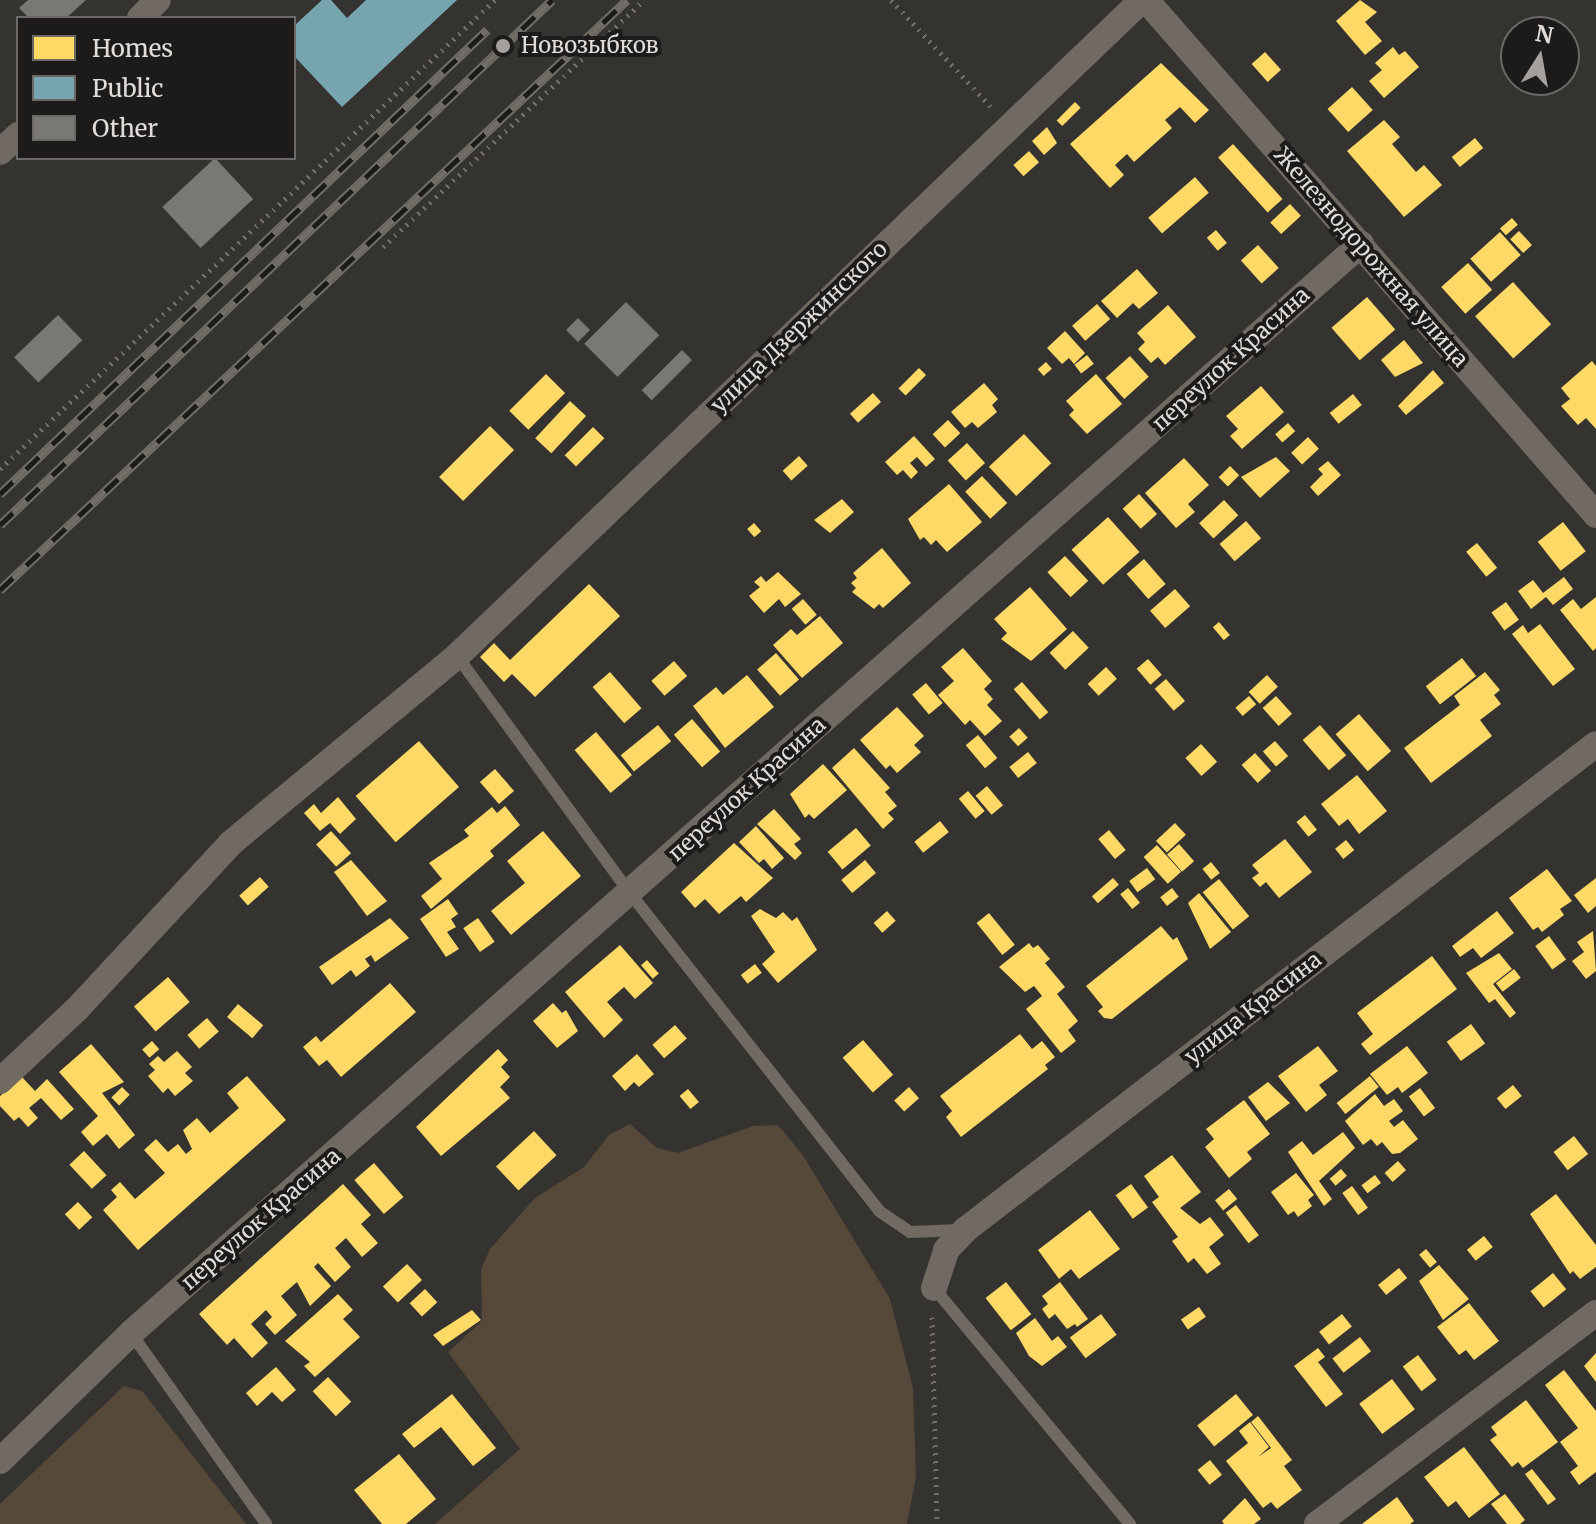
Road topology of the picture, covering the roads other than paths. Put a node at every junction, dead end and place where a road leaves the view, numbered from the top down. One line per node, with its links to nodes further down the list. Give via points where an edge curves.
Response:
1 (158, 0): 3 (street)
2 (1144, 0): 6 (street, Железнодорожная улица); 8 (street, улица Дзержинского)
3 (142, 16)
4 (16, 137): 5 (street)
5 (0, 152)
6 (1361, 244): 7 (street, Железнодорожная улица); 10 (street, переулок Красина)
7 (1596, 515)
8 (457, 656): 10 (lane); 11 (street, улица Дзержинского, via 231,843 77,1009)
9 (1596, 744): 12 (street, улица Красина)
10 (630, 893): 12 (lane, via 879,1211 910,1232); 15 (street, переулок Красина)
11 (0, 1081)
12 (965, 1230): 13 (street, улица Красина, via 946,1250)
13 (934, 1288): 18 (lane)
14 (1596, 1313): 19 (street)
15 (131, 1333): 16 (street, переулок Красина); 17 (lane)
16 (2, 1455)
17 (266, 1524)
18 (1130, 1524)
19 (1317, 1524)

